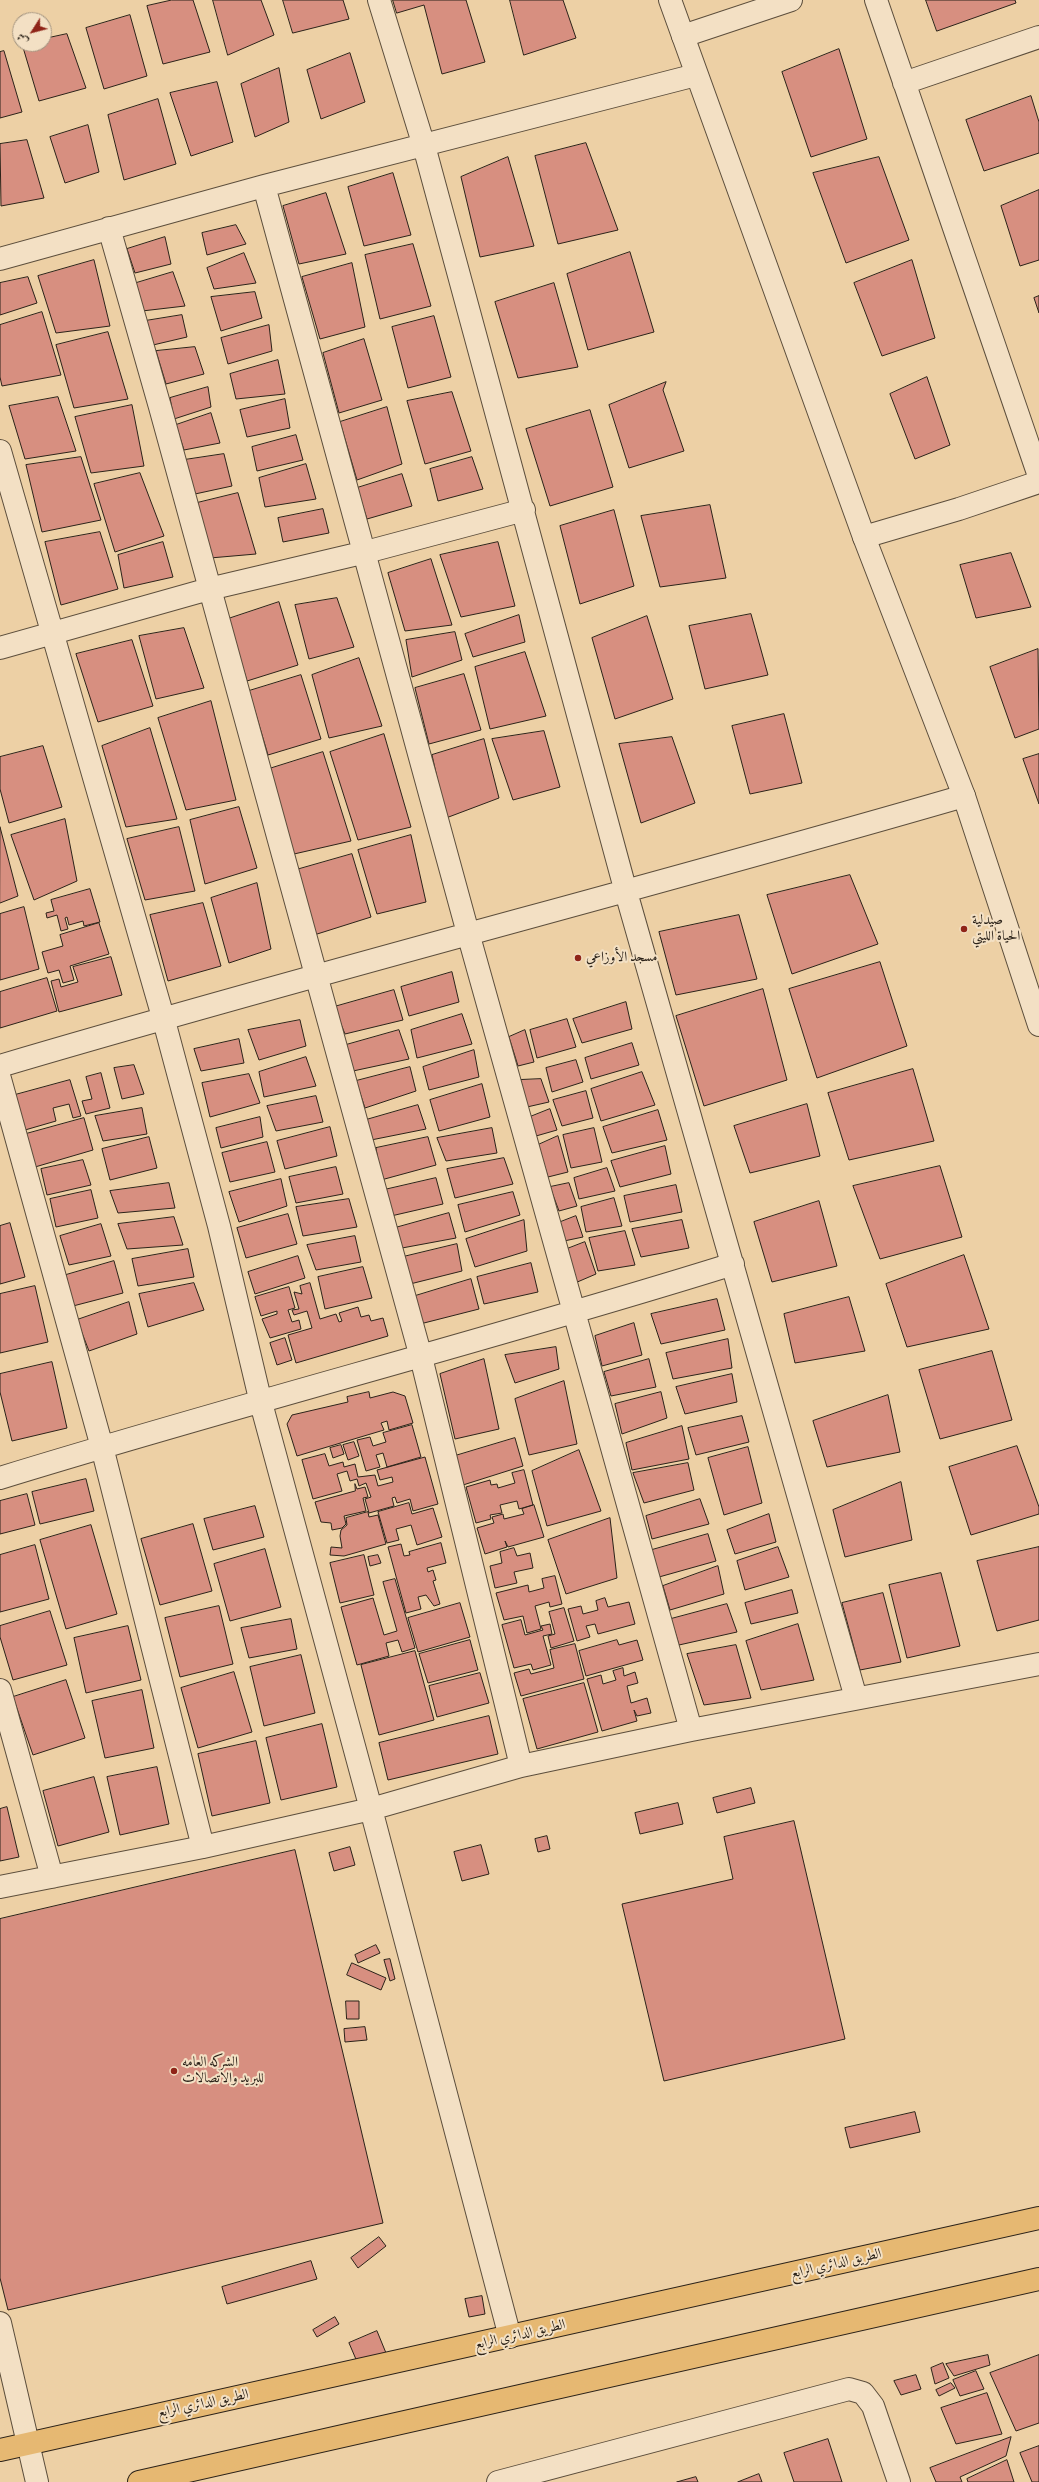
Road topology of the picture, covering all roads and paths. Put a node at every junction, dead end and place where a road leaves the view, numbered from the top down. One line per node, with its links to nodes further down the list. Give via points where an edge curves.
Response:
1 (379, 0): 9 (street)
2 (670, 0): 5 (street)
3 (791, 0): 5 (street)
4 (876, 0): 8 (street)
5 (683, 36): 7 (street)
6 (1039, 37): 8 (street)
7 (696, 75): 9 (street); 17 (street)
8 (904, 83): 14 (street)
9 (424, 146): 10 (street); 16 (street)
10 (264, 186): 11 (street); 18 (street)
11 (108, 228): 12 (street); 19 (street)
12 (0, 259)
13 (0, 451): 20 (street)
14 (1039, 476)
15 (1039, 482): 17 (street)
16 (524, 510): 18 (street); 23 (street)
17 (864, 537): 22 (street)
18 (366, 552): 19 (street); 24 (street)
19 (209, 589): 20 (street); 25 (street)
20 (54, 634): 21 (street); 26 (street)
21 (0, 648)
22 (964, 796): 23 (street); 27 (street)
23 (626, 892): 24 (street); 30 (street)
24 (468, 933): 25 (street); 31 (street)
25 (317, 975): 26 (street); 32 (street)
26 (163, 1017): 28 (street); 33 (street, via 219,1226)
27 (1039, 1025)
28 (0, 1066)
29 (0, 1079): 34 (street)
30 (733, 1264): 31 (street); 38 (street)
31 (574, 1313): 32 (street); 39 (street)
32 (420, 1357): 33 (street); 40 (street)
33 (261, 1403): 34 (street); 41 (street)
34 (102, 1447): 35 (street); 42 (street)
35 (0, 1478)
36 (1039, 1664): 38 (street)
37 (0, 1690): 43 (street)
38 (856, 1698): 39 (street)
39 (691, 1730): 40 (street)
40 (521, 1766): 41 (street)
41 (371, 1809): 42 (street); 48 (street)
42 (203, 1847): 43 (street)
43 (52, 1877): 44 (street)
44 (0, 1887)
45 (1039, 2218): 48 (main road, الطريق الدائري الرابع)
46 (1039, 2279): 52 (main road)
47 (0, 2323): 49 (street)
48 (510, 2337): 49 (main road, الطريق الدائري الرابع)
49 (29, 2443): 50 (main road, الطريق الدائري الرابع); 51 (street)
50 (0, 2450)
51 (37, 2482)
52 (139, 2482)
53 (498, 2482): 54 (street, via 849,2389 863,2393 873,2406)
54 (899, 2482)

